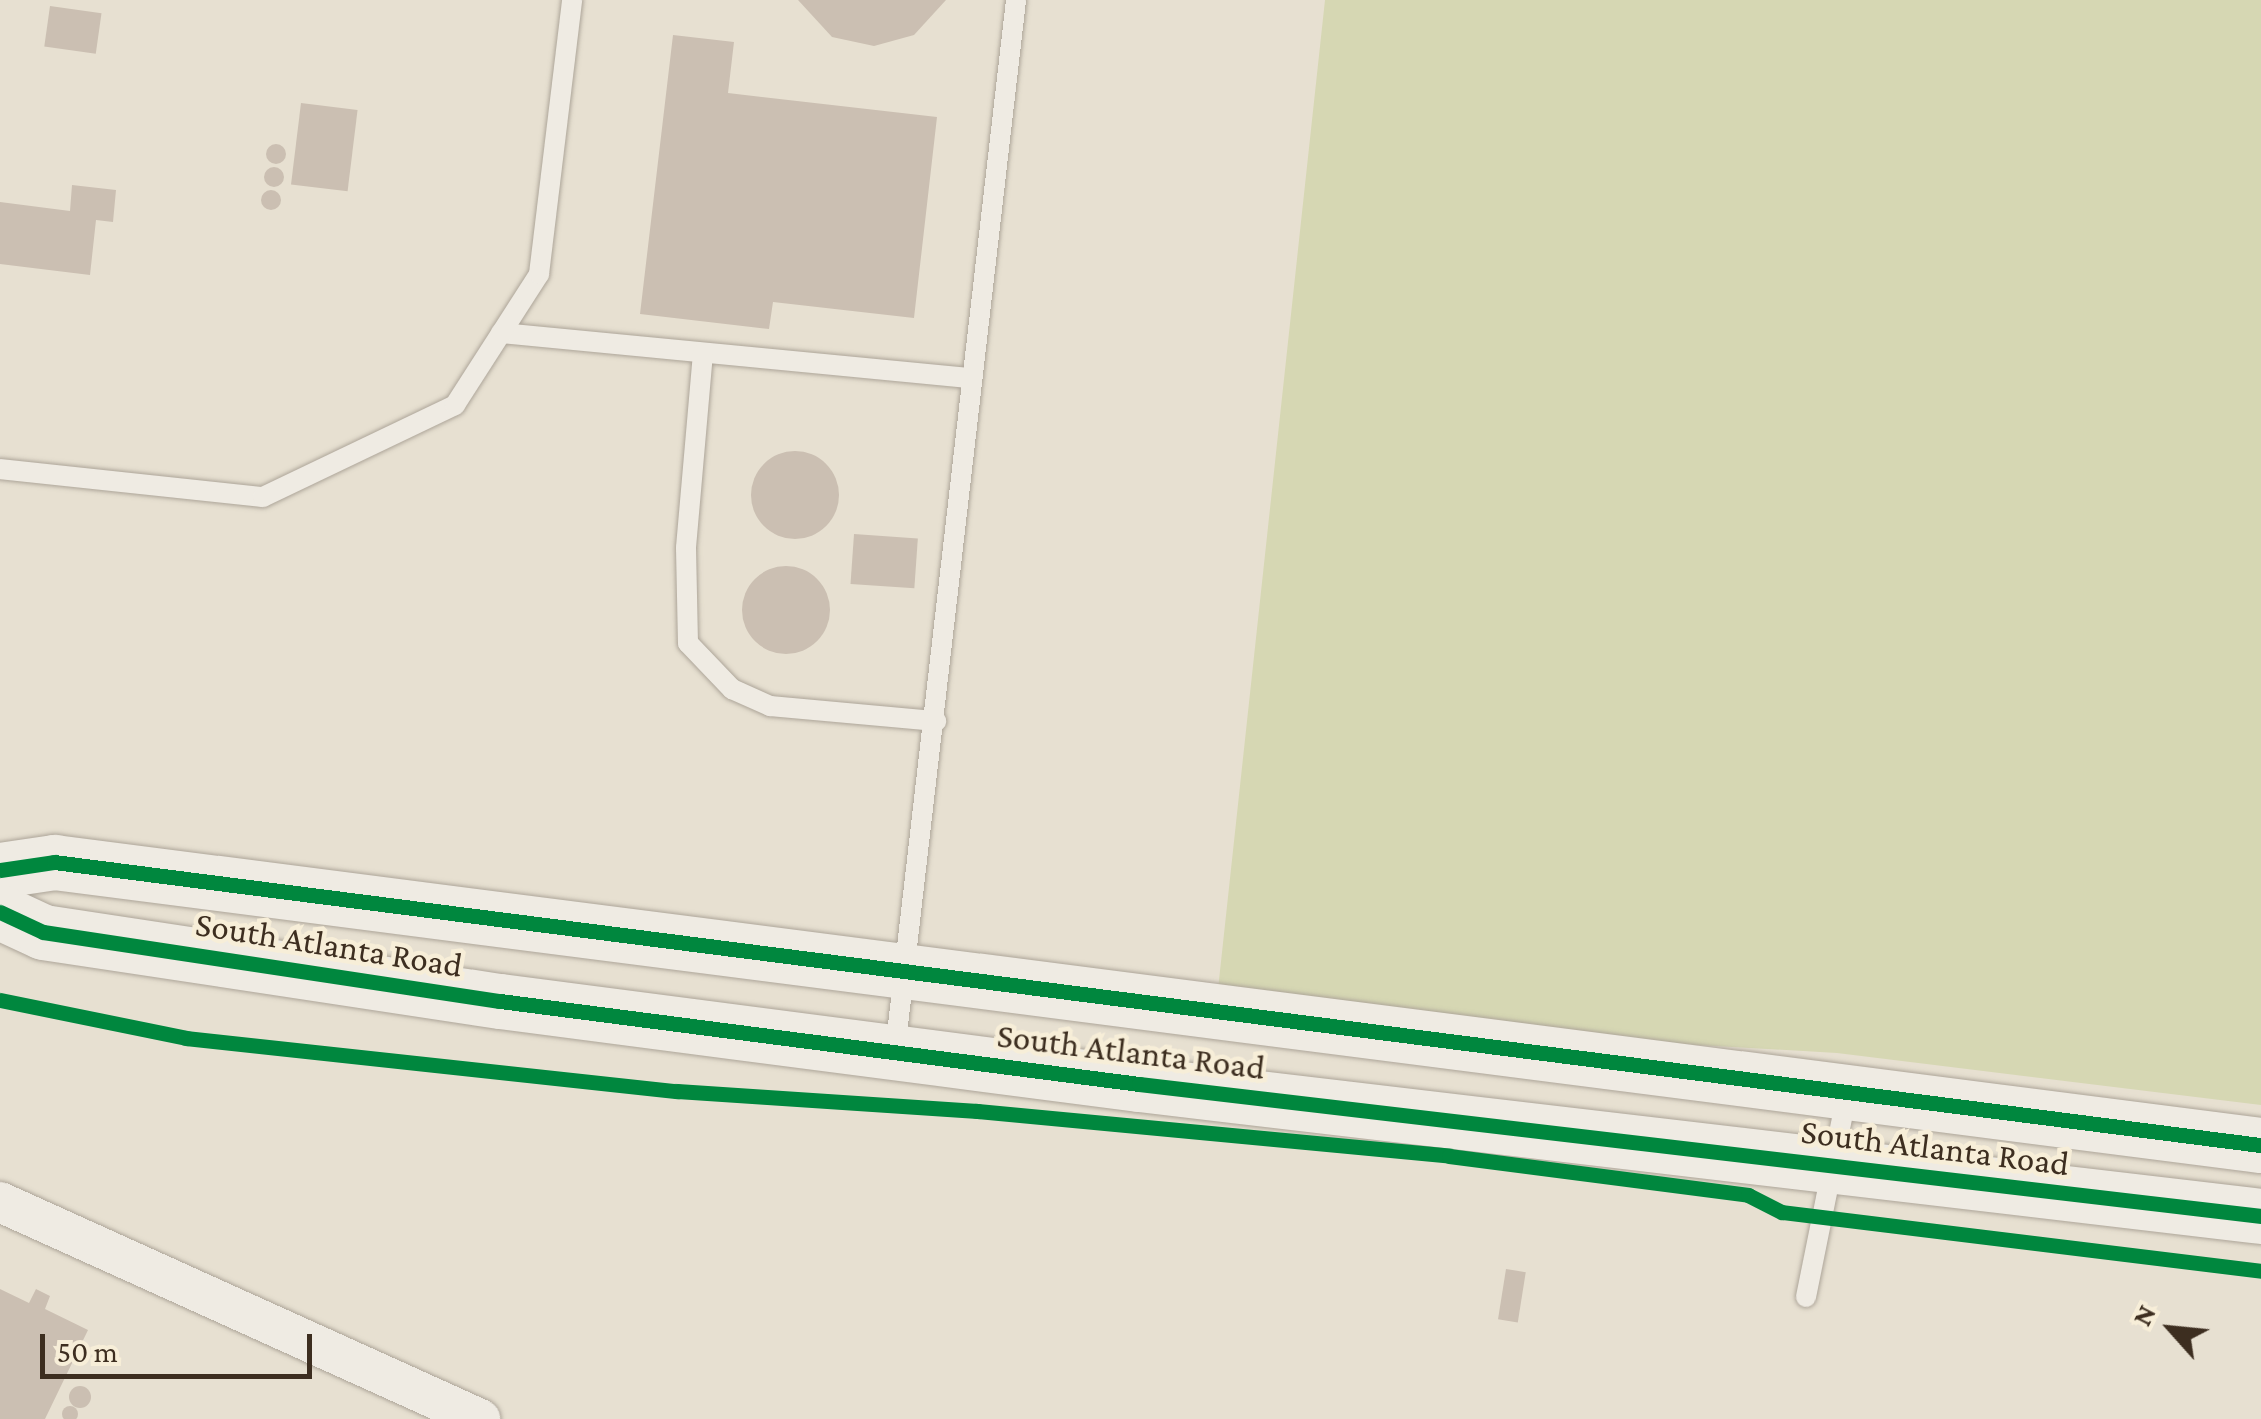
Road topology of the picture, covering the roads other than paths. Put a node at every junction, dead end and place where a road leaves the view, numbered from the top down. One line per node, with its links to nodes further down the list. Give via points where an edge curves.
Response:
1 (572, 0): 3 (lane, via 539,274)
2 (1016, 0): 5 (lane)
3 (501, 333): 4 (lane); 6 (lane, via 456,405 264,497)
4 (703, 352): 5 (lane); 7 (lane, via 686,548 688,643 732,689 770,706)
5 (972, 378): 7 (lane)
6 (0, 469)
7 (936, 721): 10 (lane)
8 (0, 870): 10 (main road, South Atlanta Road, via 54,862)
9 (0, 912): 11 (main road, South Atlanta Road, via 43,932)
10 (906, 967): 11 (lane); 12 (main road, South Atlanta Road)
11 (895, 1053): 14 (main road, South Atlanta Road)
12 (1848, 1089): 13 (main road, South Atlanta Road); 14 (lane)
13 (2261, 1145)
14 (1832, 1166): 16 (main road, South Atlanta Road); 17 (lane)
15 (0, 1202): 18 (street)
16 (2261, 1216)
17 (1806, 1297)
18 (474, 1416)

